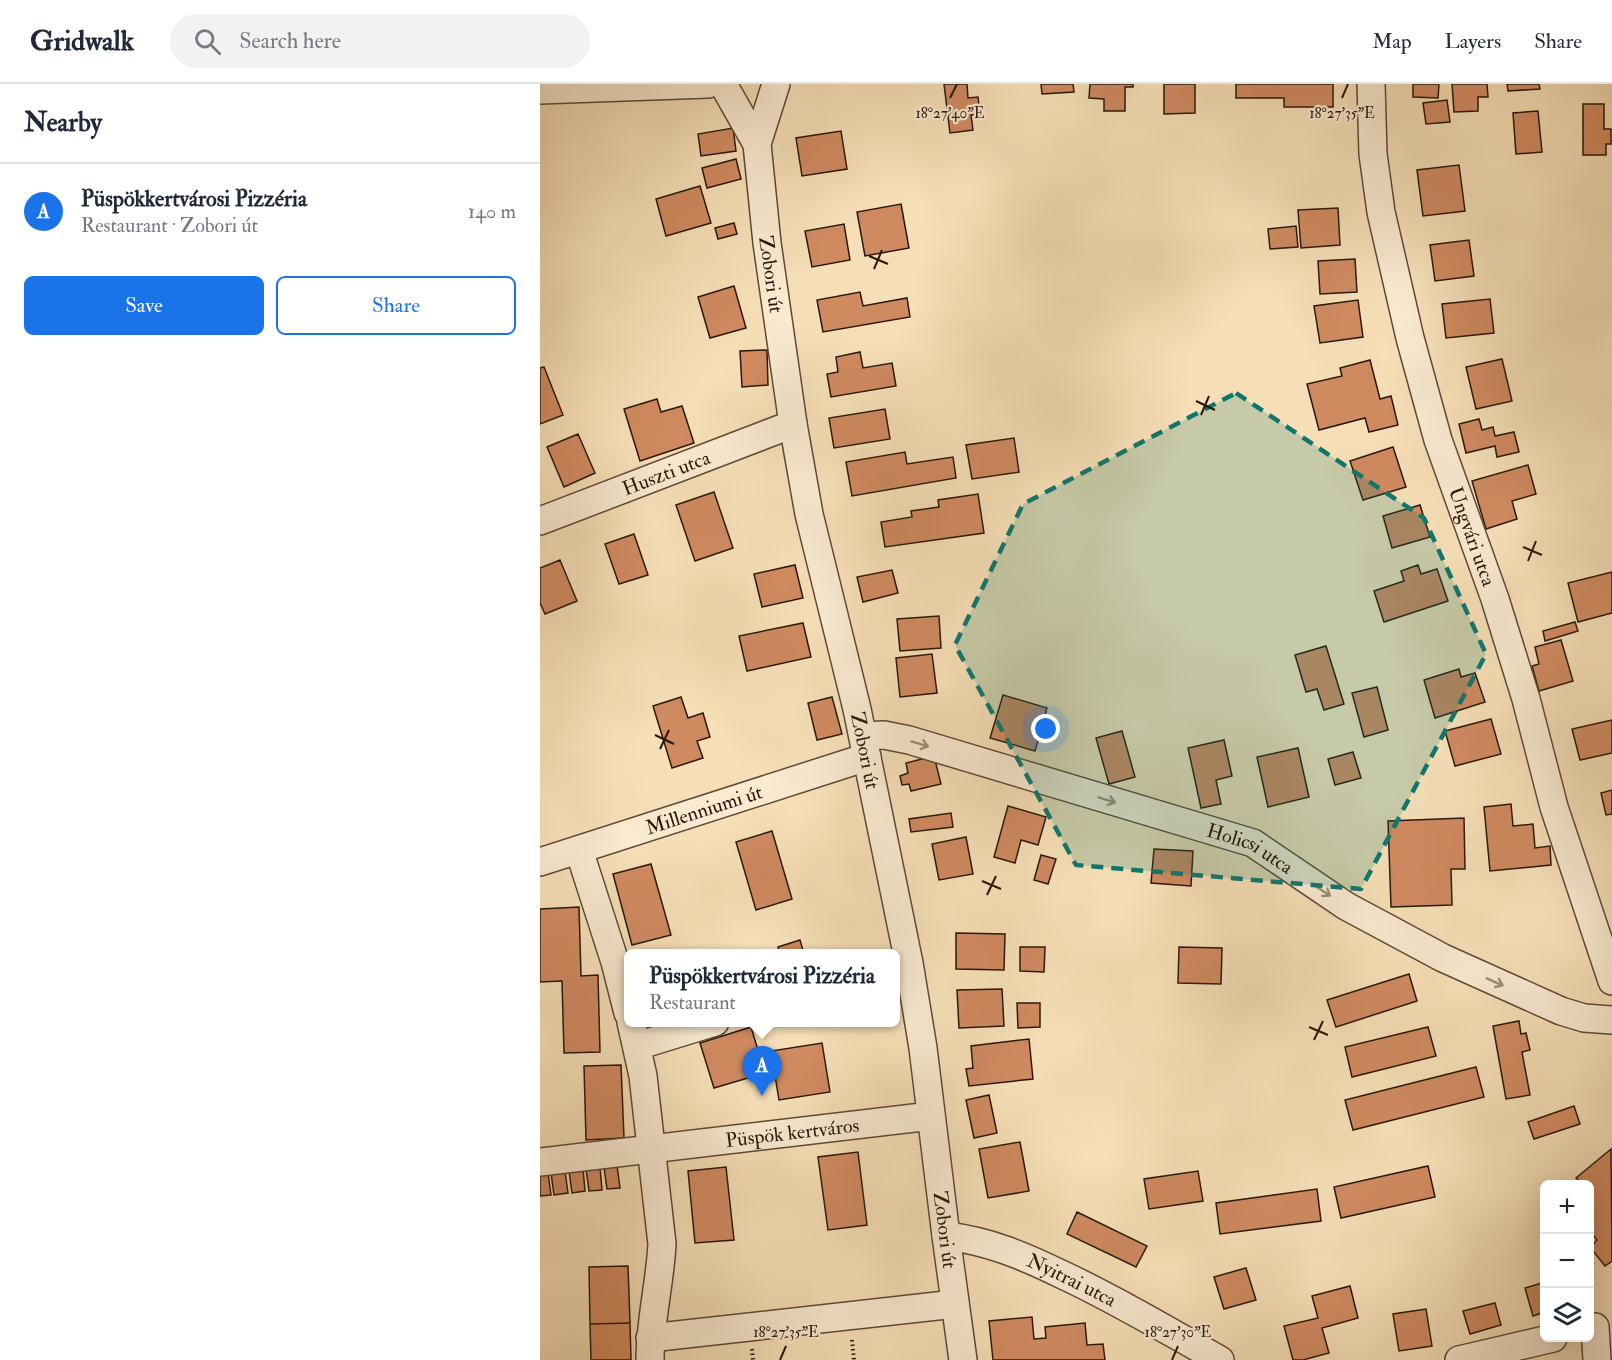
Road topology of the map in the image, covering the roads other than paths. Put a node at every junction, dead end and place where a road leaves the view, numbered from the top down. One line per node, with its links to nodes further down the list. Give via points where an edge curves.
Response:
1 (708, 84): 5 (street)
2 (723, 84): 6 (street, Zobori út)
3 (776, 84): 6 (street, Zobori út)
4 (1371, 84): 14 (street, Ungvári utca, via 1373,154 1381,212 1410,338 1438,440 1495,599 1554,807)
5 (540, 90)
6 (757, 144): 7 (street, Zobori út)
7 (793, 424): 8 (street, Huszti utca); 9 (street, Zobori út, via 809,514)
8 (540, 521)
9 (865, 747): 10 (street, Millenniumi út); 12 (street, Zobori út); 16 (street, Holicsi utca, one-way to 16, via 884,735 909,740 1253,843 1346,906 1443,958 1561,1011)
10 (579, 850): 11 (street, Millenniumi út); 15 (street)
11 (540, 862)
12 (899, 949)
13 (902, 965): 19 (street, Zobori út, via 923,1048)
14 (1612, 981)
15 (624, 997)
16 (1612, 1020)
17 (686, 1027): 18 (street)
18 (634, 1034): 20 (street)
19 (931, 1116): 20 (street, Püspök kertváros); 22 (street, Zobori út)
20 (652, 1149): 21 (street, Püspök kertváros); 26 (street, via 662,1244)
21 (540, 1162)
22 (946, 1236): 23 (street, Zobori út); 28 (street, Nyitrai utca, via 972,1239 1020,1255 1096,1290)
23 (955, 1304): 26 (street); 27 (street, Zobori út)
24 (1599, 1326): 30 (street)
25 (1540, 1341): 29 (street)
26 (650, 1349)
27 (963, 1360)
28 (1220, 1360)
29 (1459, 1360)
30 (1597, 1360)

